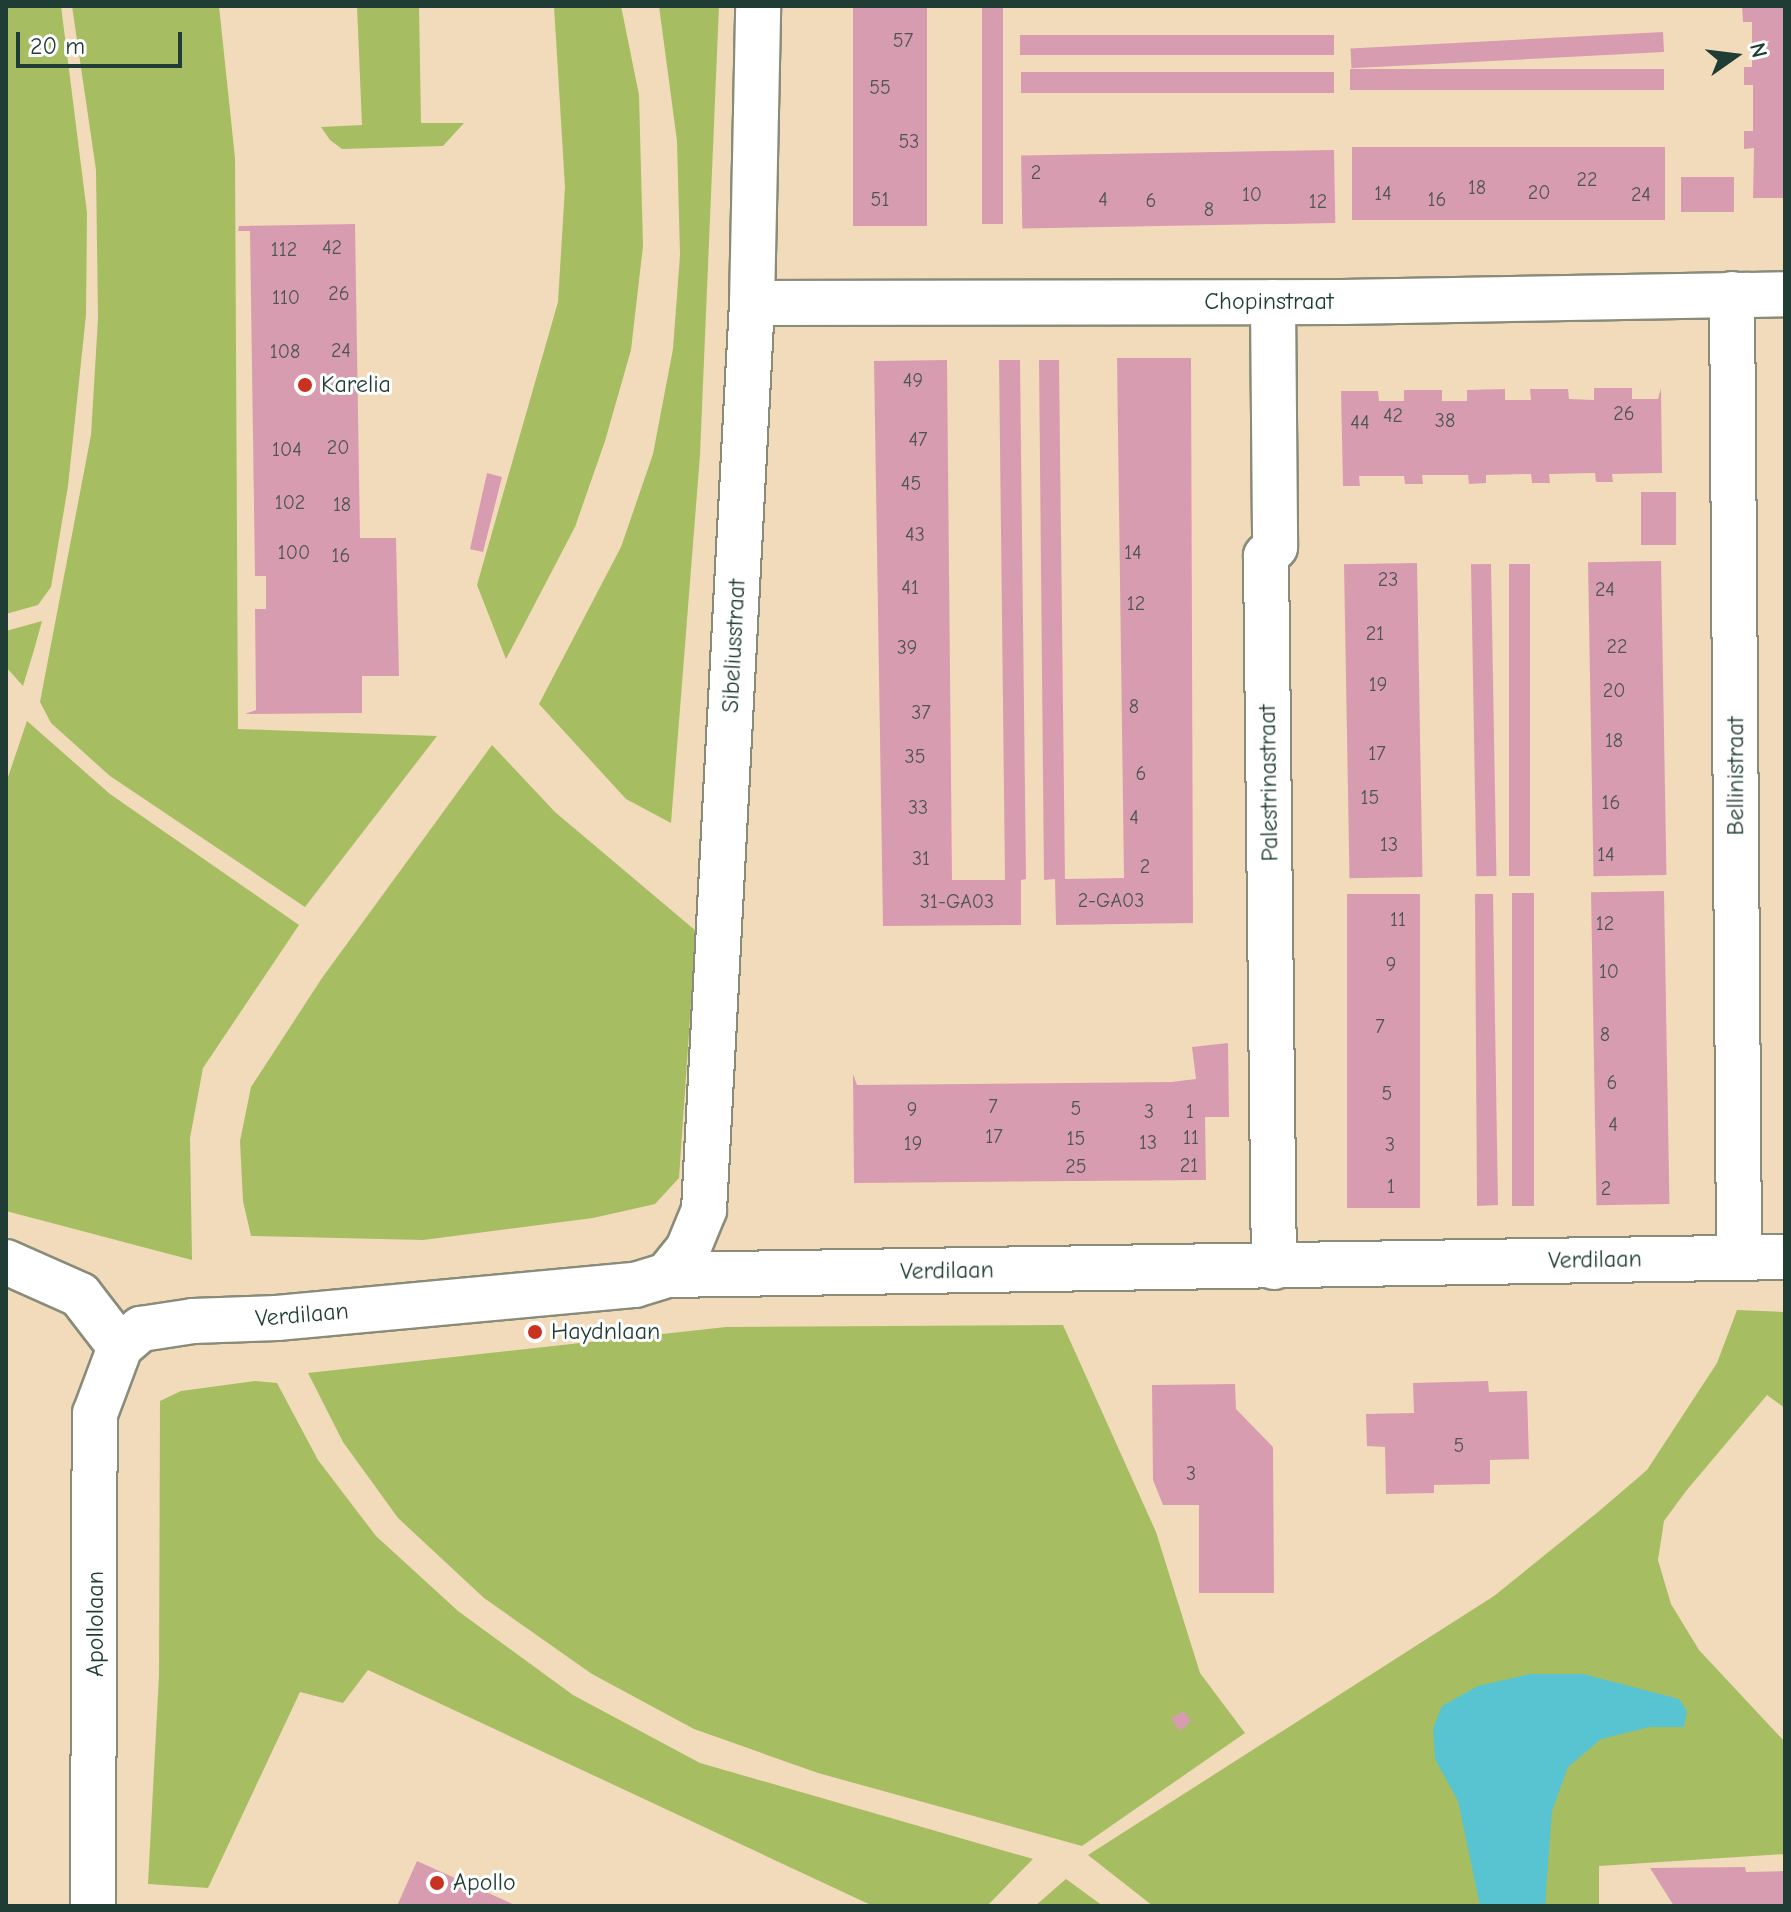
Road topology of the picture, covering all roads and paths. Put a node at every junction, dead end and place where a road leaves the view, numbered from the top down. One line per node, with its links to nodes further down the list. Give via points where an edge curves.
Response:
1 (758, 6): 5 (street, Sibeliusstraat)
2 (1732, 294): 3 (street, Chopinstraat); 4 (street, Chopinstraat); 6 (street, Bellinistraat)
3 (1785, 294)
4 (1273, 302): 5 (street, Chopinstraat); 9 (street, Palestrinastraat, via 1275,547 1266,556)
5 (752, 303): 10 (street, Sibeliusstraat, via 704,1210 688,1249)
6 (1739, 1257): 7 (street, Verdilaan); 9 (street, Verdilaan)
7 (1785, 1257)
8 (6, 1262): 11 (street, via 80,1295)
9 (1274, 1267): 10 (street, Verdilaan)
10 (667, 1275): 11 (street, Verdilaan, via 635,1285 193,1321 141,1329)
11 (120, 1347): 12 (street, Apollolaan, via 95,1414)
12 (93, 1906)

